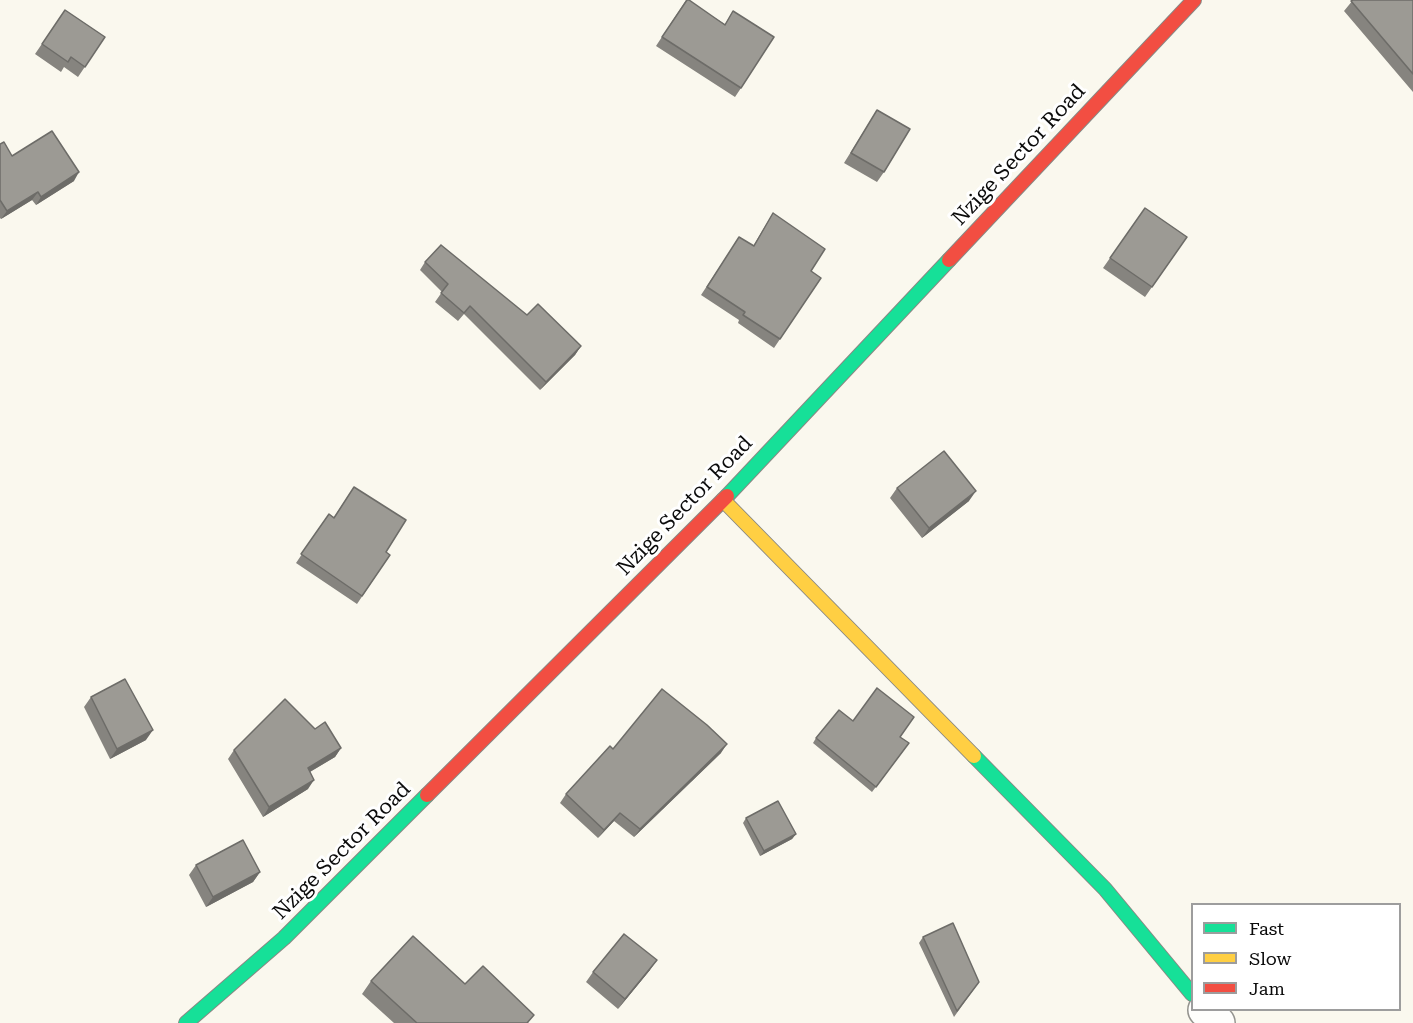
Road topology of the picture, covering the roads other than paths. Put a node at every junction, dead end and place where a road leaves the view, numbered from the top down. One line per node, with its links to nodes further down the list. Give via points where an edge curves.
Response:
1 (1194, 0): 2 (main road, Nzige Sector Road)
2 (723, 500): 3 (main road, via 1105,889); 5 (main road, Nzige Sector Road, via 284,938)
3 (1191, 993)
4 (1206, 1011): 6 (street)
5 (186, 1023)
6 (1218, 1023)

